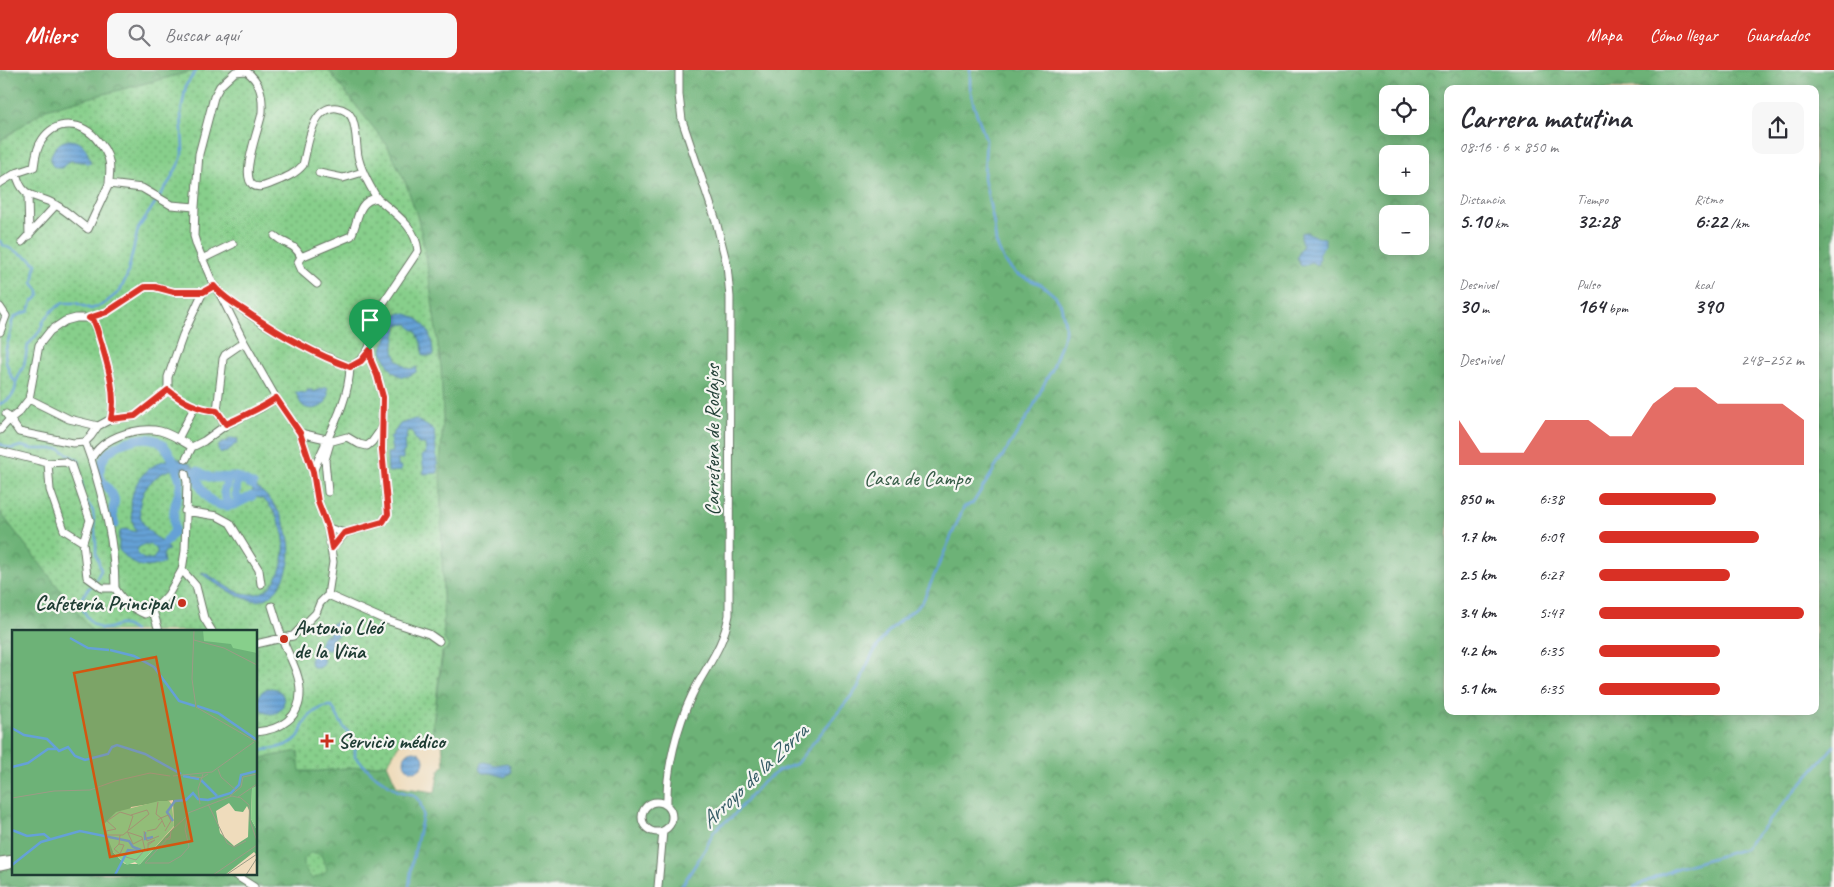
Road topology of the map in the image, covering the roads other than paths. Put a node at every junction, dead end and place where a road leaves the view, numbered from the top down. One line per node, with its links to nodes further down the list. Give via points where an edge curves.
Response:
1 (679, 70): 69 (street, Carretera de Rodajos, via 682,120 728,265 729,615 720,647 681,721 673,751)
2 (299, 170): 3 (street); 5 (street, via 320,112 336,108 350,114 353,121); 12 (street, via 265,186 251,182 248,166 262,114 262,96 254,77 246,71 236,72 214,96 199,154)
3 (309, 171)
4 (16, 172): 7 (street); 8 (street, via 34,166 41,141 48,133 56,127 76,125 93,135 106,152 110,162); 9 (street, via 19,185)
5 (363, 172): 6 (street, via 343,178); 10 (street)
6 (319, 173)
7 (0, 184)
8 (109, 184): 11 (street, via 88,229); 12 (street, via 142,188 171,205)
9 (28, 195): 11 (street); 13 (street)
10 (377, 198): 17 (street, via 362,205 351,236); 27 (street, via 407,224 414,234 418,251 374,318)
11 (56, 205): 13 (street)
12 (195, 207): 18 (street, via 194,236)
13 (29, 236): 15 (street)
14 (274, 236): 17 (street, via 294,246)
15 (22, 242)
16 (233, 244): 18 (street)
17 (302, 257): 19 (street, via 298,262 302,271)
18 (202, 259): 20 (street)
19 (317, 284)
20 (214, 286): 21 (street); 22 (street)
21 (203, 292): 24 (street, via 145,287 107,312); 29 (street, via 172,363)
22 (220, 294): 26 (street); 28 (street, via 262,323)
23 (0, 307): 25 (street, via 6,316)
24 (89, 318): 31 (street, via 76,318 50,331 40,345); 35 (street, via 97,329 113,389)
25 (0, 332)
26 (244, 342): 30 (street); 33 (street, via 224,357)
27 (370, 350): 28 (street, via 361,361); 38 (street, via 383,397)
28 (350, 367): 43 (street, via 350,382)
29 (168, 390): 32 (street); 35 (street, via 135,416)
30 (276, 398): 36 (street); 40 (street)
31 (28, 399): 34 (street, via 19,412); 37 (street, via 69,419)
32 (195, 406): 33 (street); 41 (street)
33 (217, 411): 36 (street)
34 (8, 417): 39 (street); 42 (street, via 20,432 73,443)
35 (111, 419): 37 (street)
36 (226, 424): 44 (street)
37 (98, 426): 42 (street)
38 (383, 428): 43 (street, via 366,446 347,438); 54 (street, via 388,514 383,522)
39 (0, 430)
40 (300, 433): 43 (street); 49 (street)
41 (178, 439): 44 (street); 46 (street, via 156,430 119,436 106,442)
42 (85, 442): 46 (street)
43 (327, 442): 49 (street); 51 (street, via 324,460)
44 (192, 447): 47 (street)
45 (0, 451): 48 (street)
46 (92, 459): 59 (street, via 107,512)
47 (186, 459)
48 (48, 463): 55 (street, via 50,490 64,530); 55 (street, via 71,465 90,520)
49 (313, 472): 53 (street, via 318,502)
50 (184, 474): 52 (street, via 187,482)
51 (328, 492)
52 (185, 511): 57 (street); 58 (street, via 217,516 230,523 259,570)
53 (328, 528): 54 (street); 56 (street)
54 (344, 533): 56 (street)
55 (83, 542): 59 (street, via 87,577 102,588)
56 (332, 548): 60 (street)
57 (182, 570): 62 (street, via 168,595); 64 (street, via 196,586 204,618)
58 (261, 584)
59 (115, 588): 62 (street, via 131,608 145,614)
60 (328, 595): 65 (street, via 316,613 293,636); 66 (street, via 383,619 429,634)
61 (272, 606): 65 (street)
62 (153, 611): 63 (street)
63 (159, 630)
64 (211, 630)
65 (282, 638): 67 (street); 68 (street, via 300,690 298,706 291,718 280,726)
66 (439, 641)
67 (258, 644)
68 (258, 732)
69 (667, 804): 70 (street, via 673,817); 70 (street, via 651,802 642,814 646,827)
70 (662, 831): 73 (street)
71 (234, 874): 72 (street)
72 (254, 887)
73 (658, 887)

